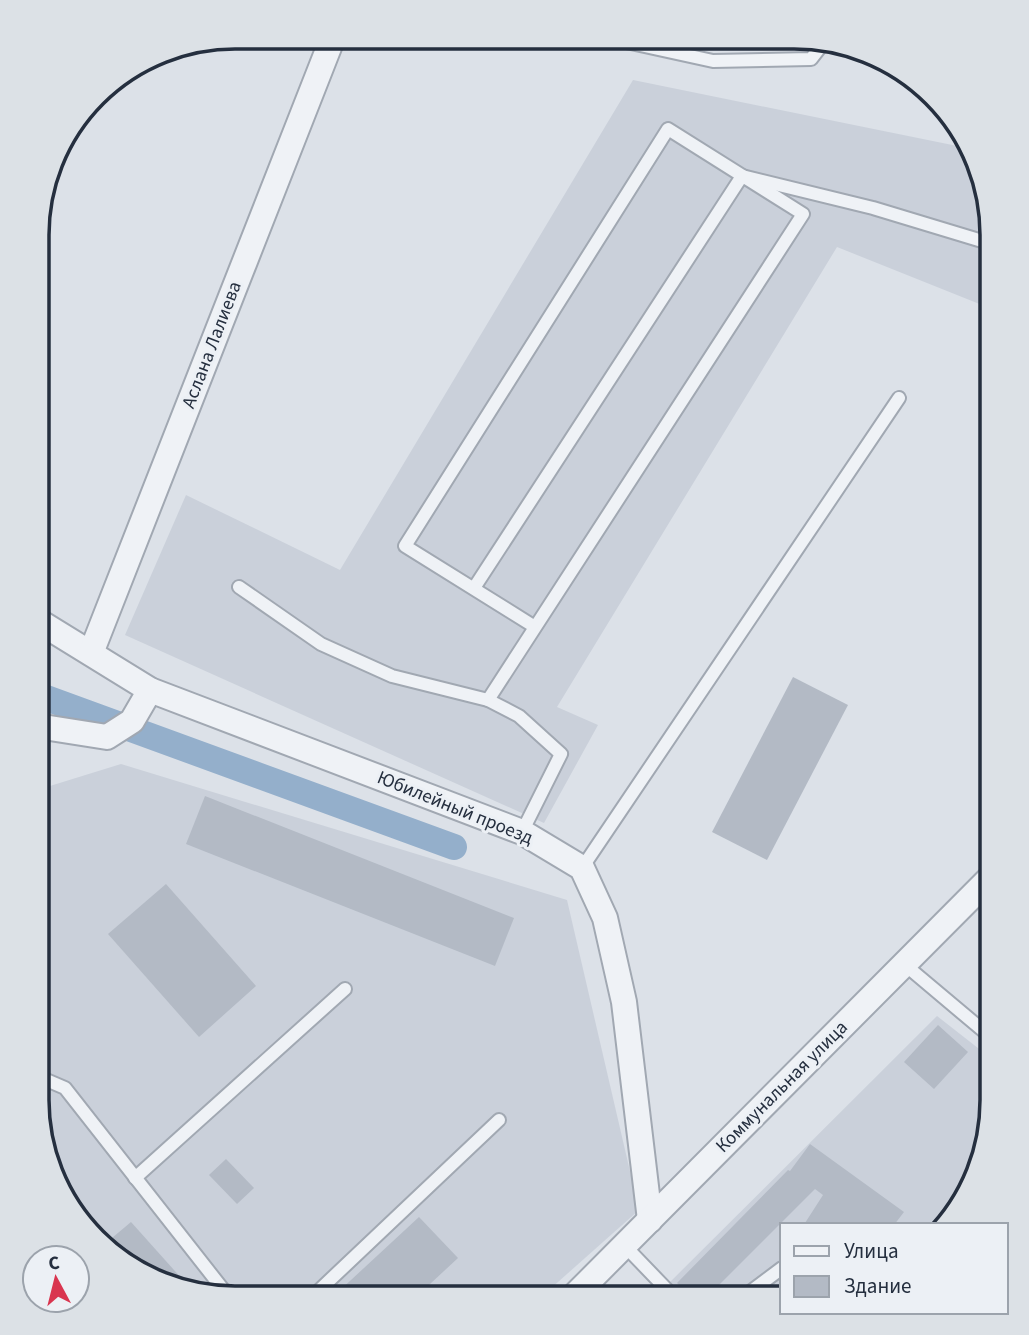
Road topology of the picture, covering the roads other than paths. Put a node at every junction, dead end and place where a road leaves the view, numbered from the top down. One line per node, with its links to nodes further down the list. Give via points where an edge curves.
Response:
1 (329, 49): 11 (street, Аслана Лалиева)
2 (658, 49): 3 (lane, via 713,61 811,59)
3 (817, 51)
4 (742, 176): 5 (lane); 8 (lane); 8 (lane, via 668,129 405,546); 9 (lane, via 803,214)
5 (980, 240)
6 (900, 398): 16 (lane)
7 (239, 587): 13 (lane, via 321,644 392,676)
8 (474, 588): 9 (lane)
9 (535, 626): 13 (lane)
10 (49, 628): 11 (street, Юбилейный проезд)
11 (91, 653): 12 (street, Юбилейный проезд)
12 (150, 690): 14 (street, via 132,721 107,737); 15 (street, Юбилейный проезд)
13 (488, 700): 15 (lane, via 519,716 561,754)
14 (49, 728)
15 (522, 832): 16 (street, Юбилейный проезд)
16 (582, 868): 24 (street, via 605,918 624,1002)
17 (980, 888): 18 (street, Коммунальная улица)
18 (904, 964): 20 (lane); 24 (street, Коммунальная улица)
19 (345, 989): 23 (lane)
20 (980, 1028)
21 (49, 1081): 23 (lane, via 65,1088)
22 (499, 1121): 28 (lane)
23 (135, 1178): 27 (lane)
24 (650, 1220): 25 (street, Коммунальная улица)
25 (624, 1245): 29 (street, Коммунальная улица); 30 (lane)
26 (780, 1270): 31 (lane)
27 (219, 1285)
28 (324, 1286)
29 (584, 1286)
30 (663, 1286)
31 (758, 1286)

